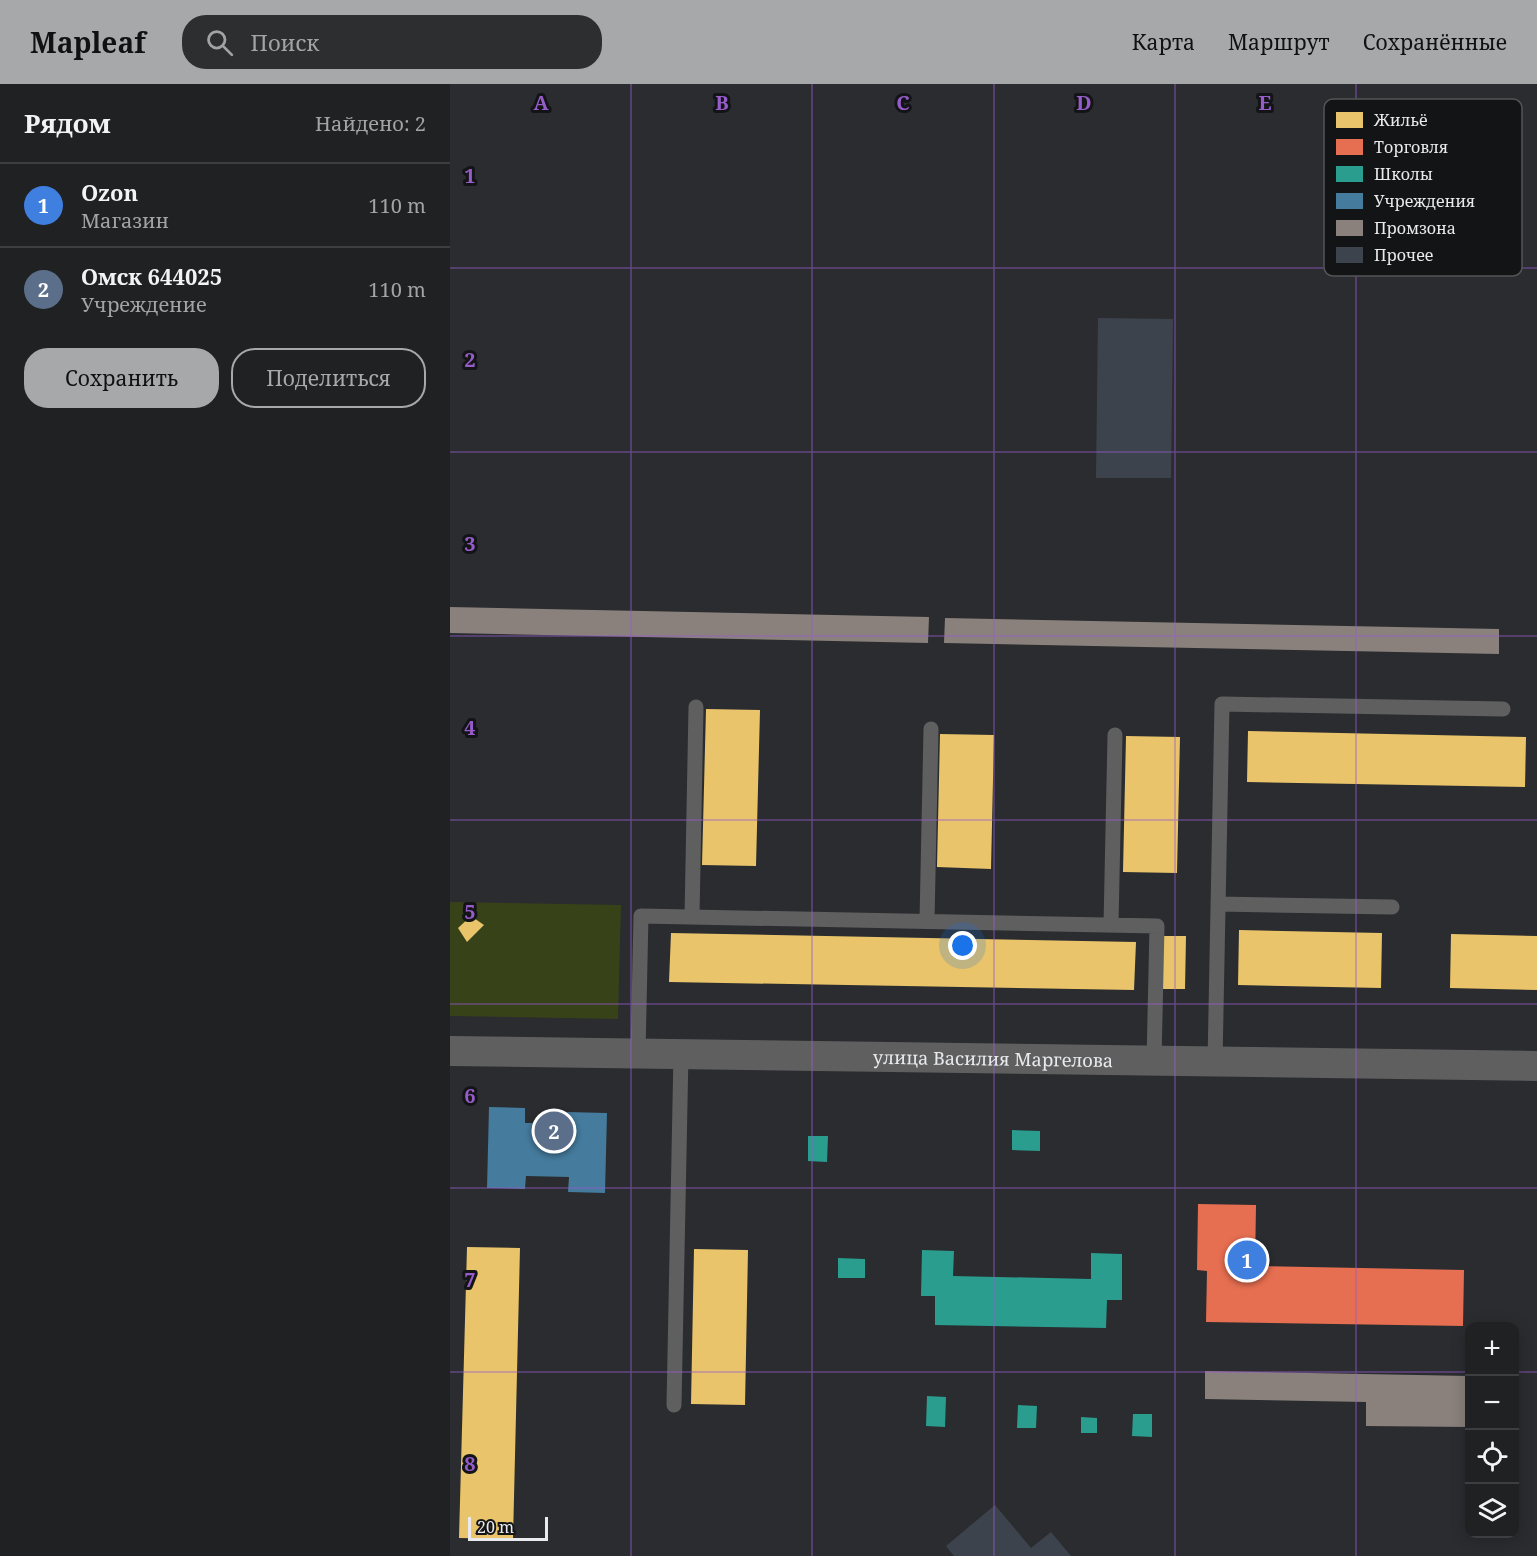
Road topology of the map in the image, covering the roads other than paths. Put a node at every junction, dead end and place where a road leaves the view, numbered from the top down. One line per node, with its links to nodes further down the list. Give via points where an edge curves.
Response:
1 (696, 707): 7 (lane)
2 (1503, 709): 5 (lane, via 1222,704)
3 (931, 729): 8 (lane)
4 (1115, 735): 9 (lane)
5 (1218, 904): 6 (lane); 14 (lane)
6 (1392, 907)
7 (692, 917): 8 (lane); 11 (lane, via 641,916)
8 (927, 921): 9 (lane)
9 (1111, 925): 13 (lane, via 1157,926)
10 (450, 1051): 11 (street, улица Василия Маргелова)
11 (638, 1053): 12 (street, улица Василия Маргелова)
12 (681, 1053): 13 (street, улица Василия Маргелова); 16 (lane)
13 (1154, 1061): 14 (street, улица Василия Маргелова)
14 (1215, 1062): 15 (street, улица Василия Маргелова)
15 (1537, 1066)
16 (674, 1405)

